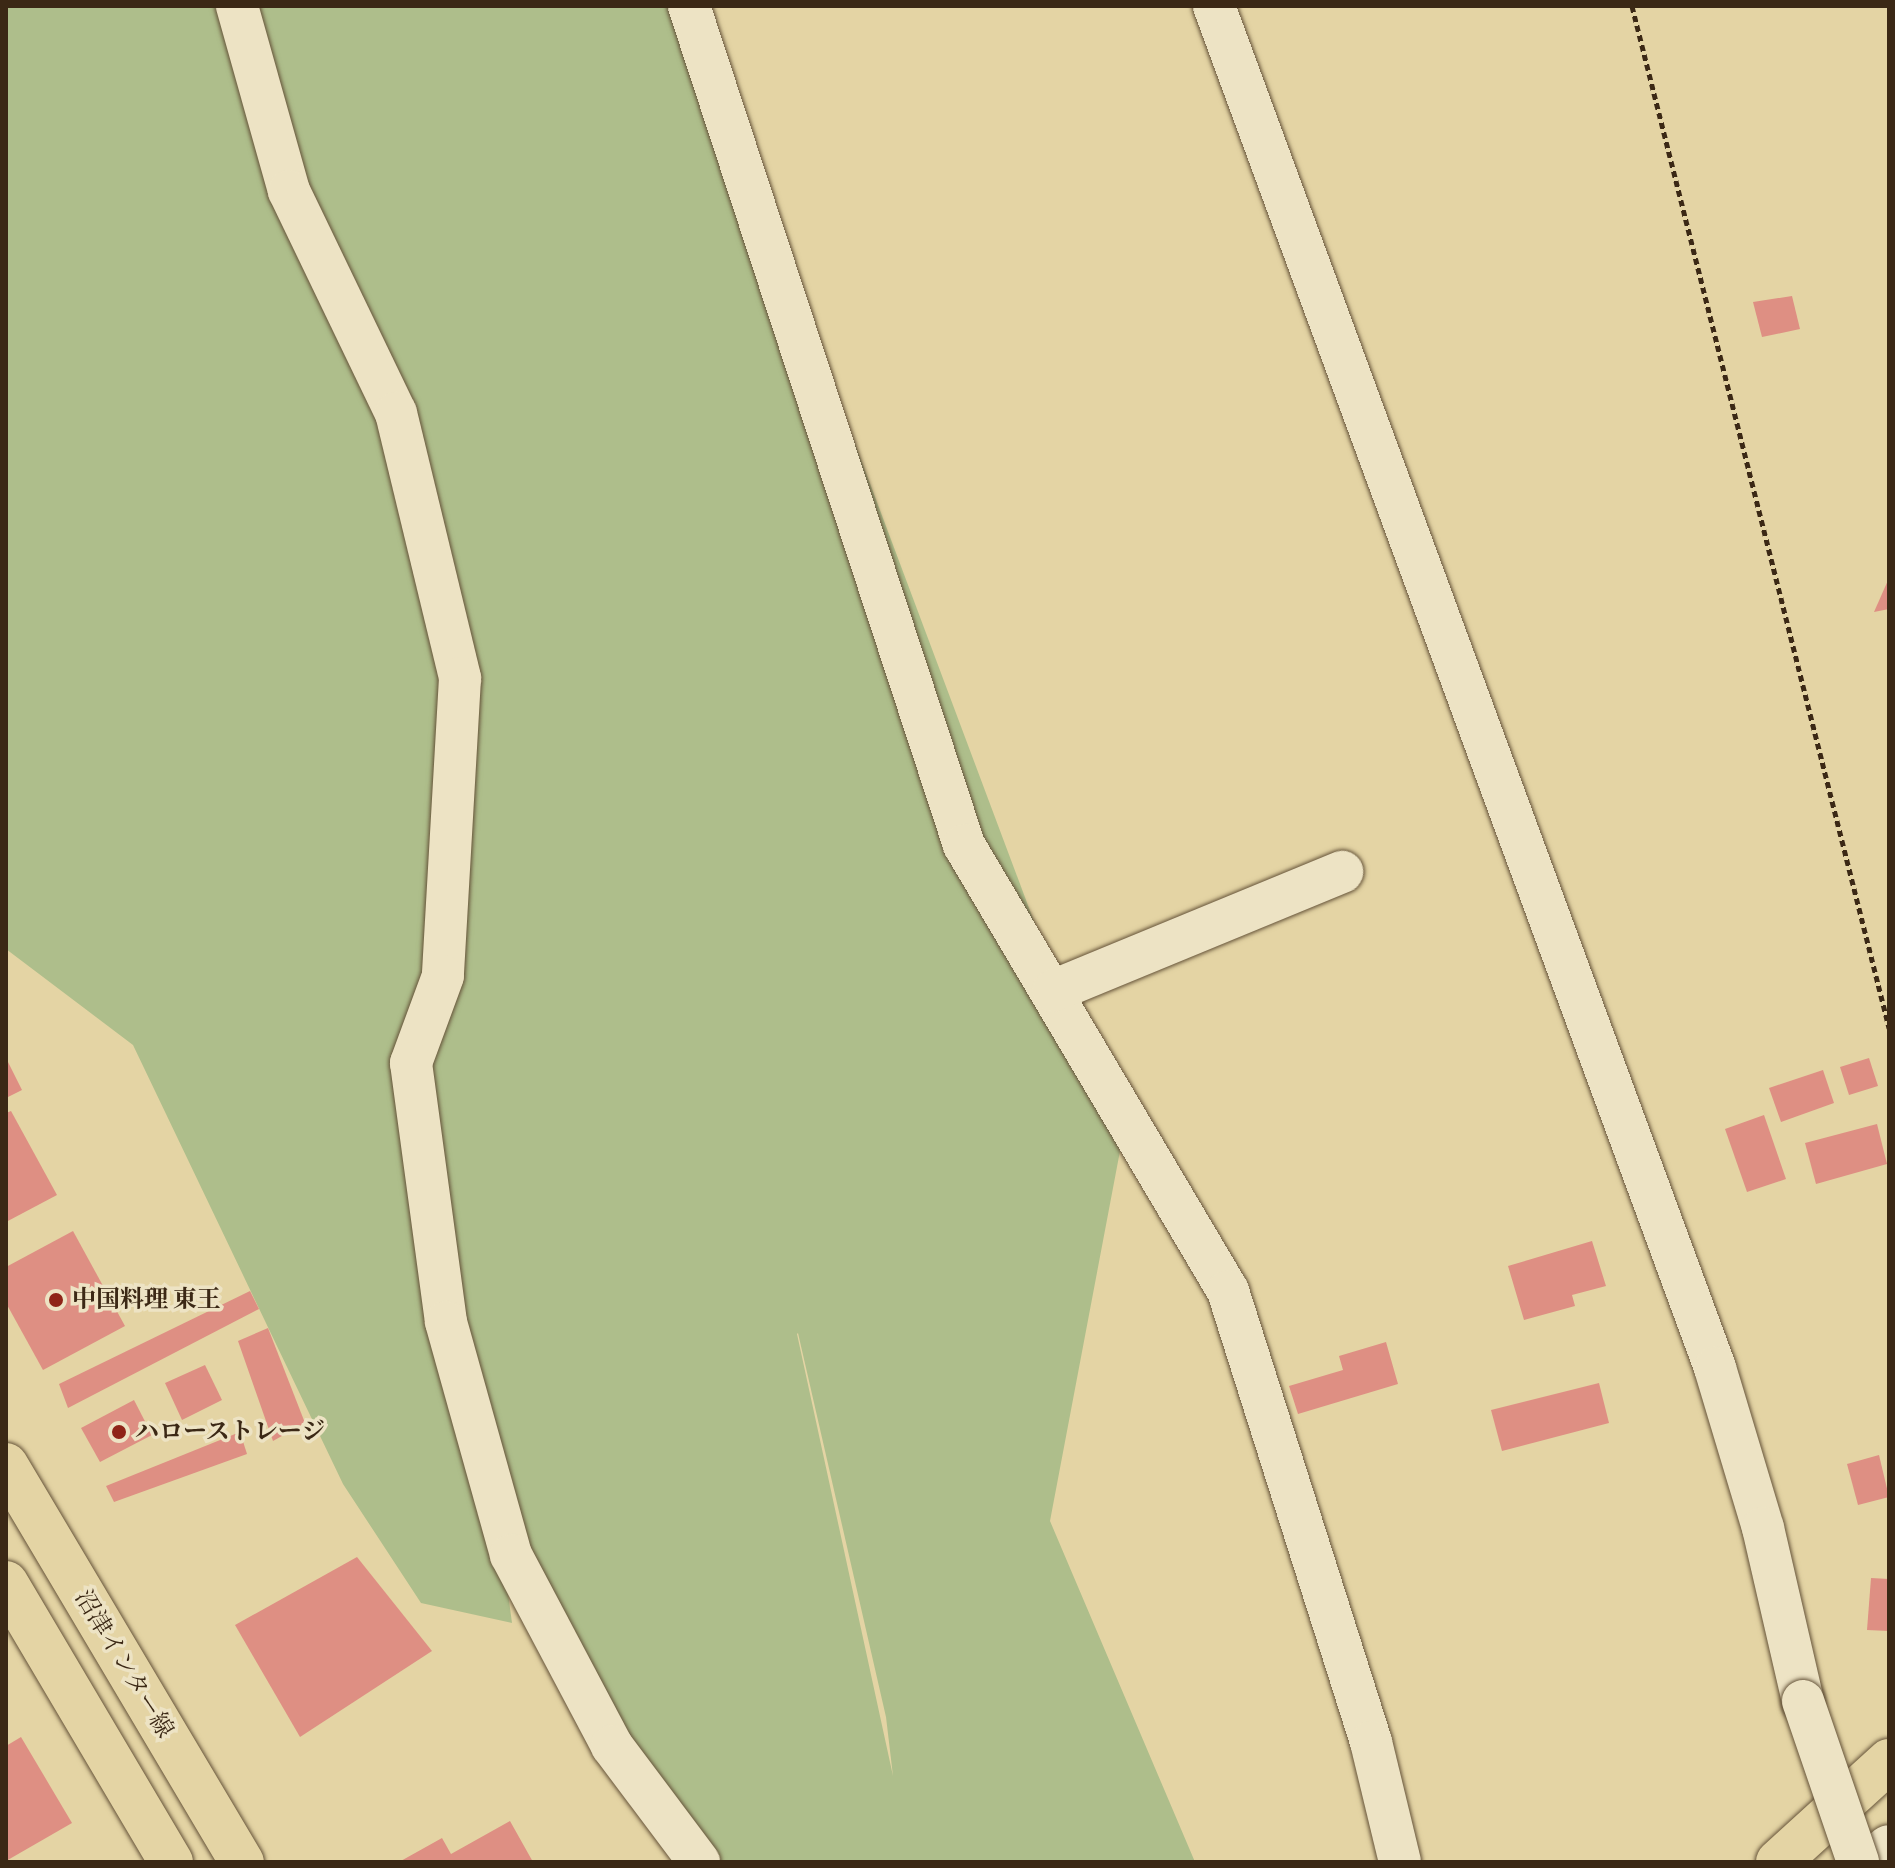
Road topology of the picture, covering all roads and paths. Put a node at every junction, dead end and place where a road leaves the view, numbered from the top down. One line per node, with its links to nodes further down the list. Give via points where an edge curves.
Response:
1 (237, 6): 14 (street, via 289,191 396,413 460,678 443,976 411,1063 446,1322 511,1555 612,1746)
2 (689, 6): 6 (street, via 964,845)
3 (1214, 6): 18 (street, bridge, via 1715,1368 1763,1528 1803,1701)
4 (1632, 6): 7 (path)
5 (1342, 872): 6 (street)
6 (1053, 991): 15 (street, via 1228,1291 1371,1742)
7 (1889, 1028)
8 (6, 1465): 13 (main road, 沼津インター線)
9 (6, 1583): 12 (main road)
10 (1887, 1763): 16 (main road); 17 (street)
11 (1889, 1847): 19 (street)
12 (171, 1862)
13 (242, 1862)
14 (699, 1862)
15 (1400, 1862)
16 (1778, 1862)
17 (1792, 1862)
18 (1858, 1862)
19 (1871, 1862)

